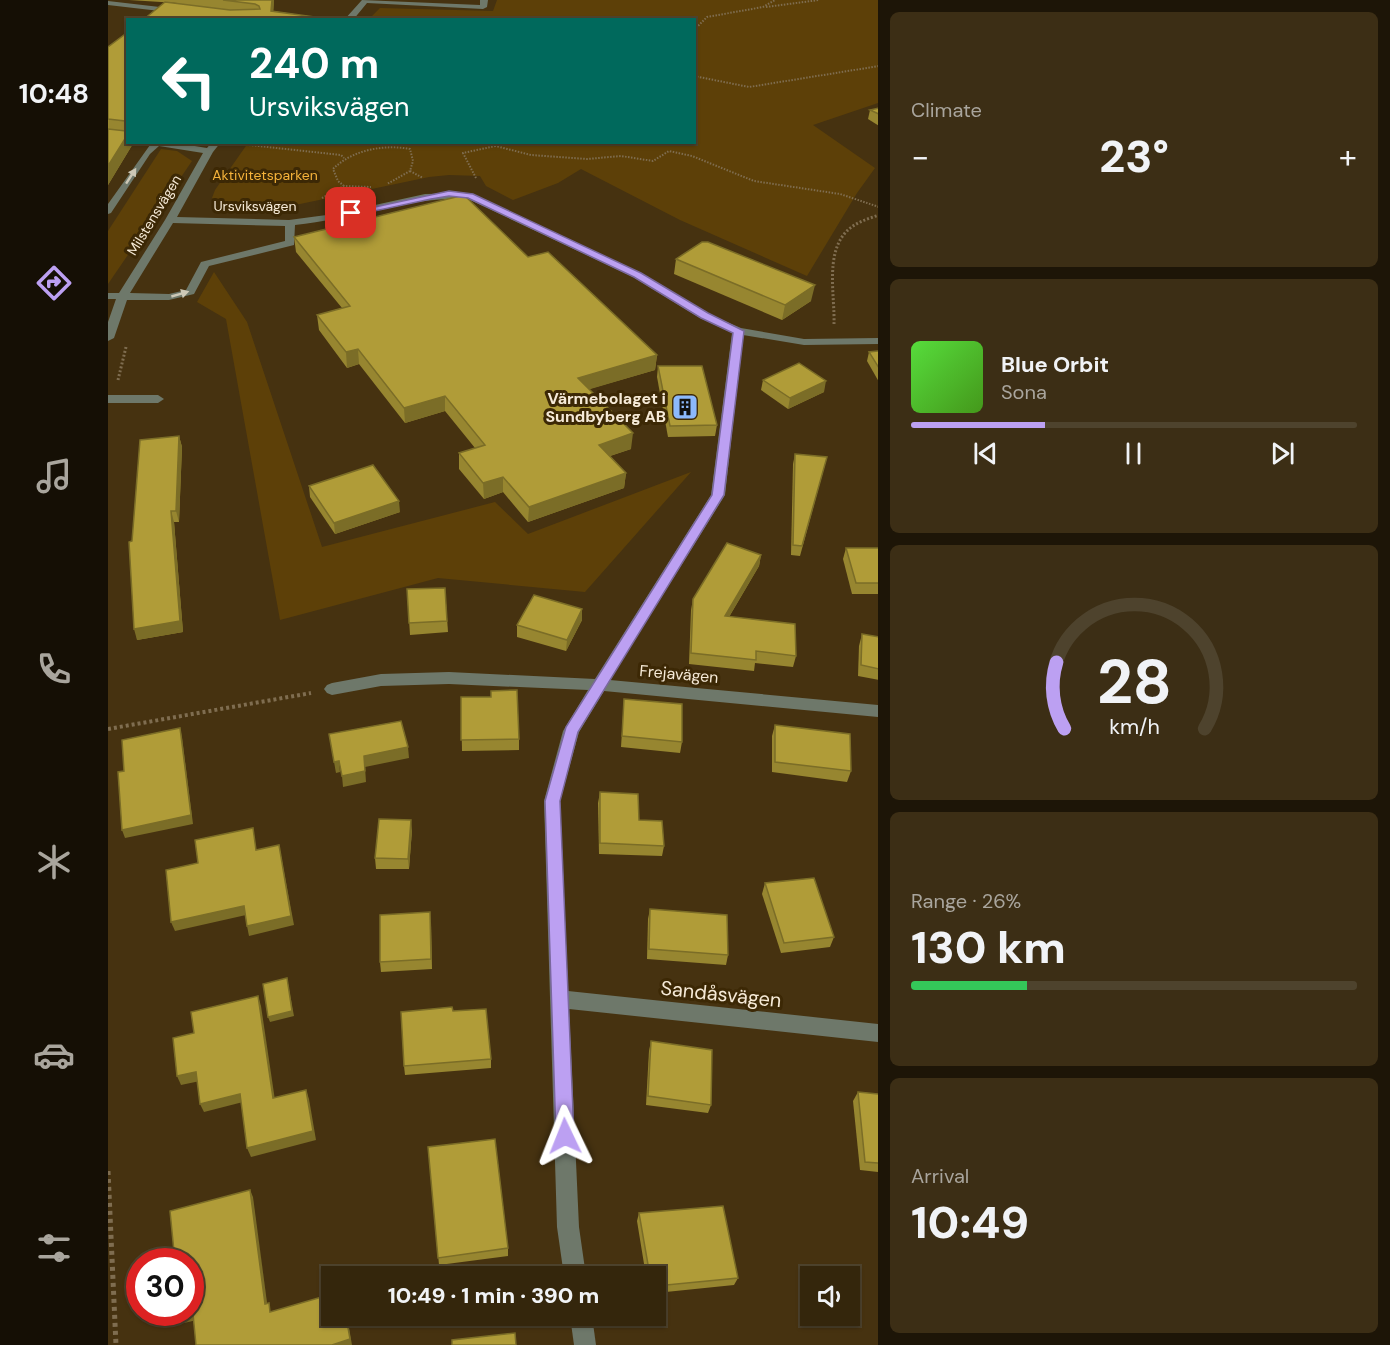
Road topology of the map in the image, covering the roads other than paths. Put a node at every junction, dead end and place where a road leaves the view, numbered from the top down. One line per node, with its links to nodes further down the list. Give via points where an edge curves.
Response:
1 (172, 0): 5 (street)
2 (365, 0): 3 (street, via 483,7); 7 (street)
3 (484, 0)
4 (108, 3): 5 (street)
5 (165, 10): 6 (street)
6 (188, 12)
7 (350, 18)
8 (151, 144): 12 (street, one-way to 8)
9 (159, 144): 11 (street)
10 (215, 144): 11 (street, Milstensvägen)
11 (209, 151): 13 (street, Milstensvägen)
12 (108, 211)
13 (170, 220): 14 (street, Ursviksvägen); 15 (street, Milstensvägen)
14 (290, 223): 15 (street, one-way to 14, via 169,297 190,292 206,264 290,243); 17 (street, Ursviksvägen, via 431,196 470,196 637,275 704,316)
15 (123, 295): 16 (street); 18 (street, Milstensvägen)
16 (108, 296)
17 (738, 331): 19 (street, Ursviksvägen, via 804,342); 22 (street, via 718,495)
18 (108, 338)
19 (878, 341)
20 (108, 399): 21 (street)
21 (158, 399)
22 (599, 685): 23 (street, Frejavägen, via 449,678 381,680); 24 (street, Frejavägen); 25 (street, via 571,731 552,801)
23 (332, 689)
24 (878, 711)
25 (560, 999): 26 (street, Sandåsvägen); 27 (street, via 568,1227)
26 (878, 1034)
27 (574, 1266)
28 (582, 1326): 29 (street)
29 (585, 1345)

